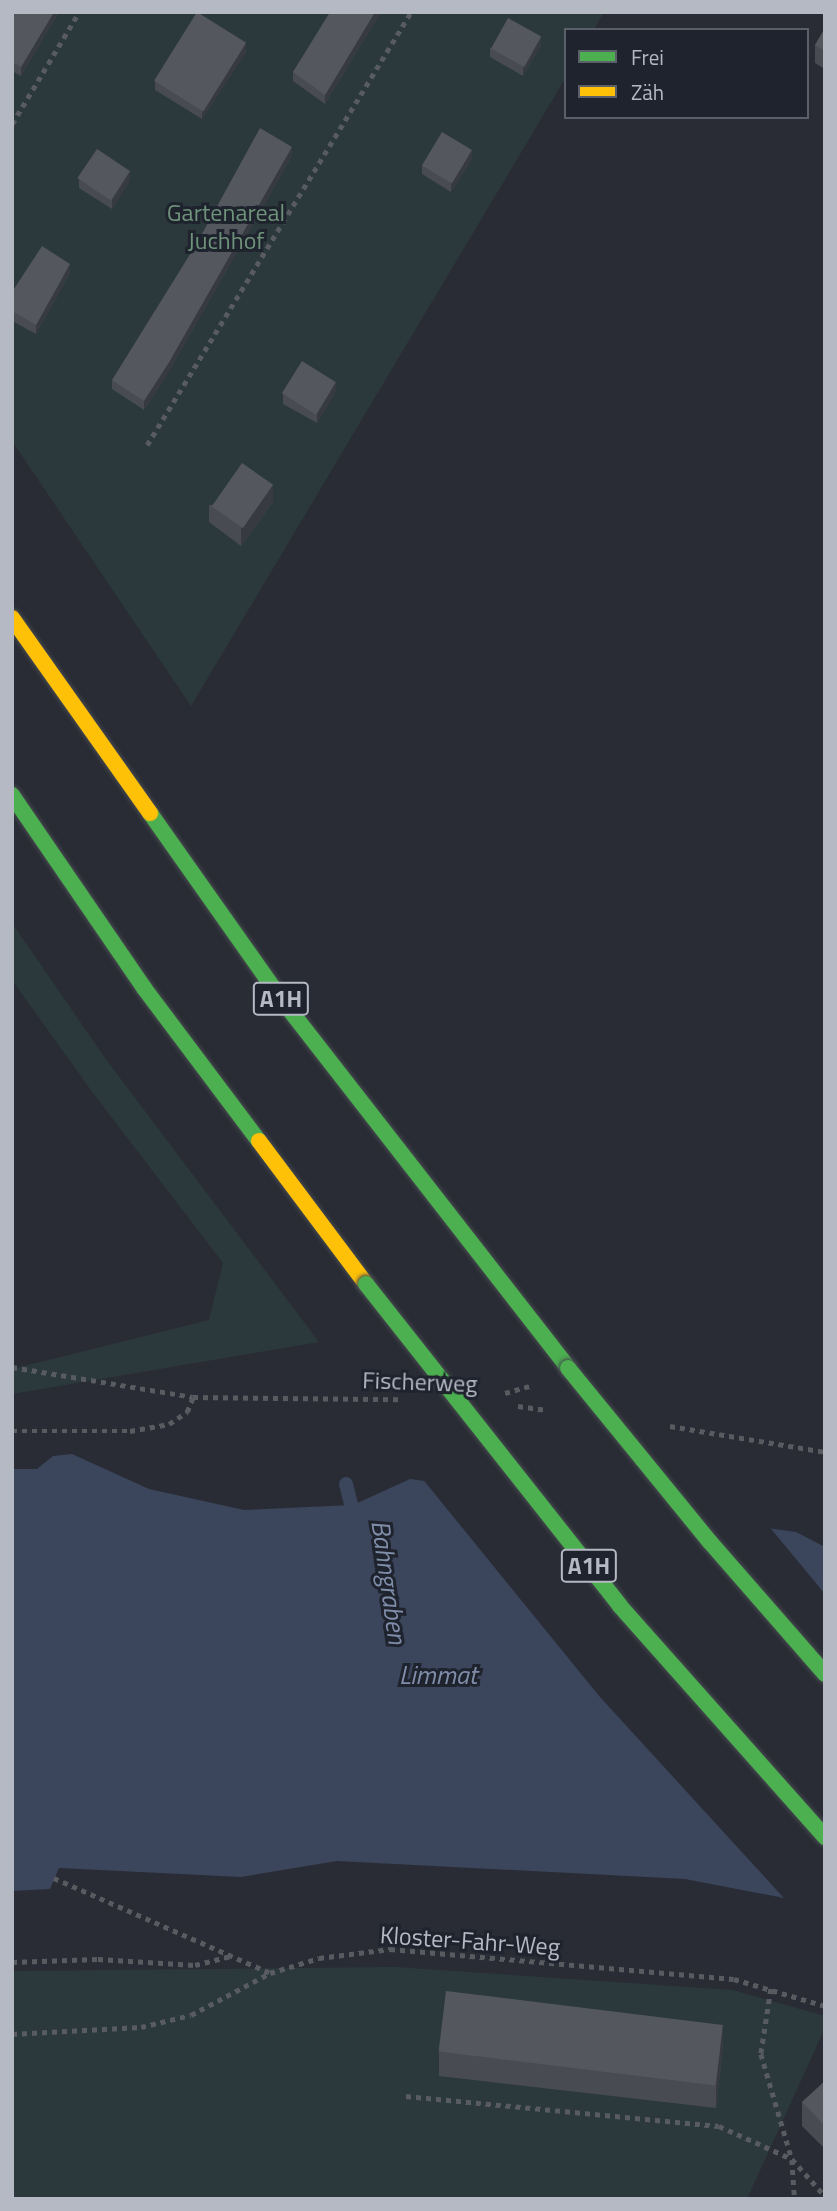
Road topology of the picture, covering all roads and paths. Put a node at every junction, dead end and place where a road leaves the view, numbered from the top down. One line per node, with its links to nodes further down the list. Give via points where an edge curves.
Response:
1 (79, 12): 3 (path)
2 (411, 12): 4 (path)
3 (12, 124)
4 (147, 445)
5 (12, 618): 17 (highway, A1H, bridge, via 282,1000 568,1368)
6 (12, 795): 18 (highway, A1H, bridge, via 144,988 366,1284 620,1605)
7 (12, 1367): 10 (path, Fischerweg)
8 (541, 1382): 9 (path)
9 (492, 1397)
10 (193, 1398): 11 (path, Fischerweg); 15 (path, via 187,1412 169,1424 130,1431)
11 (413, 1399)
12 (507, 1405): 13 (path, Fischerweg)
13 (561, 1412)
14 (668, 1425): 16 (path)
15 (12, 1431)
16 (825, 1452)
17 (825, 1674)
18 (825, 1837)
19 (54, 1878): 20 (path)
20 (230, 1956): 21 (path, via 195,1965 98,1959); 22 (path)
21 (12, 1962)
22 (270, 1973): 23 (path, Kloster-Fahr-Weg, via 319,1958 390,1949 734,1979); 25 (path, Kloster-Fahr-Weg, via 191,2015 141,2027)
23 (771, 1989): 24 (path, Kloster-Fahr-Weg); 27 (path, via 761,2054)
24 (825, 2006)
25 (12, 2034)
26 (406, 2096): 27 (path, via 719,2126)
27 (792, 2159): 28 (path); 29 (path)
28 (825, 2196)
29 (795, 2199)

